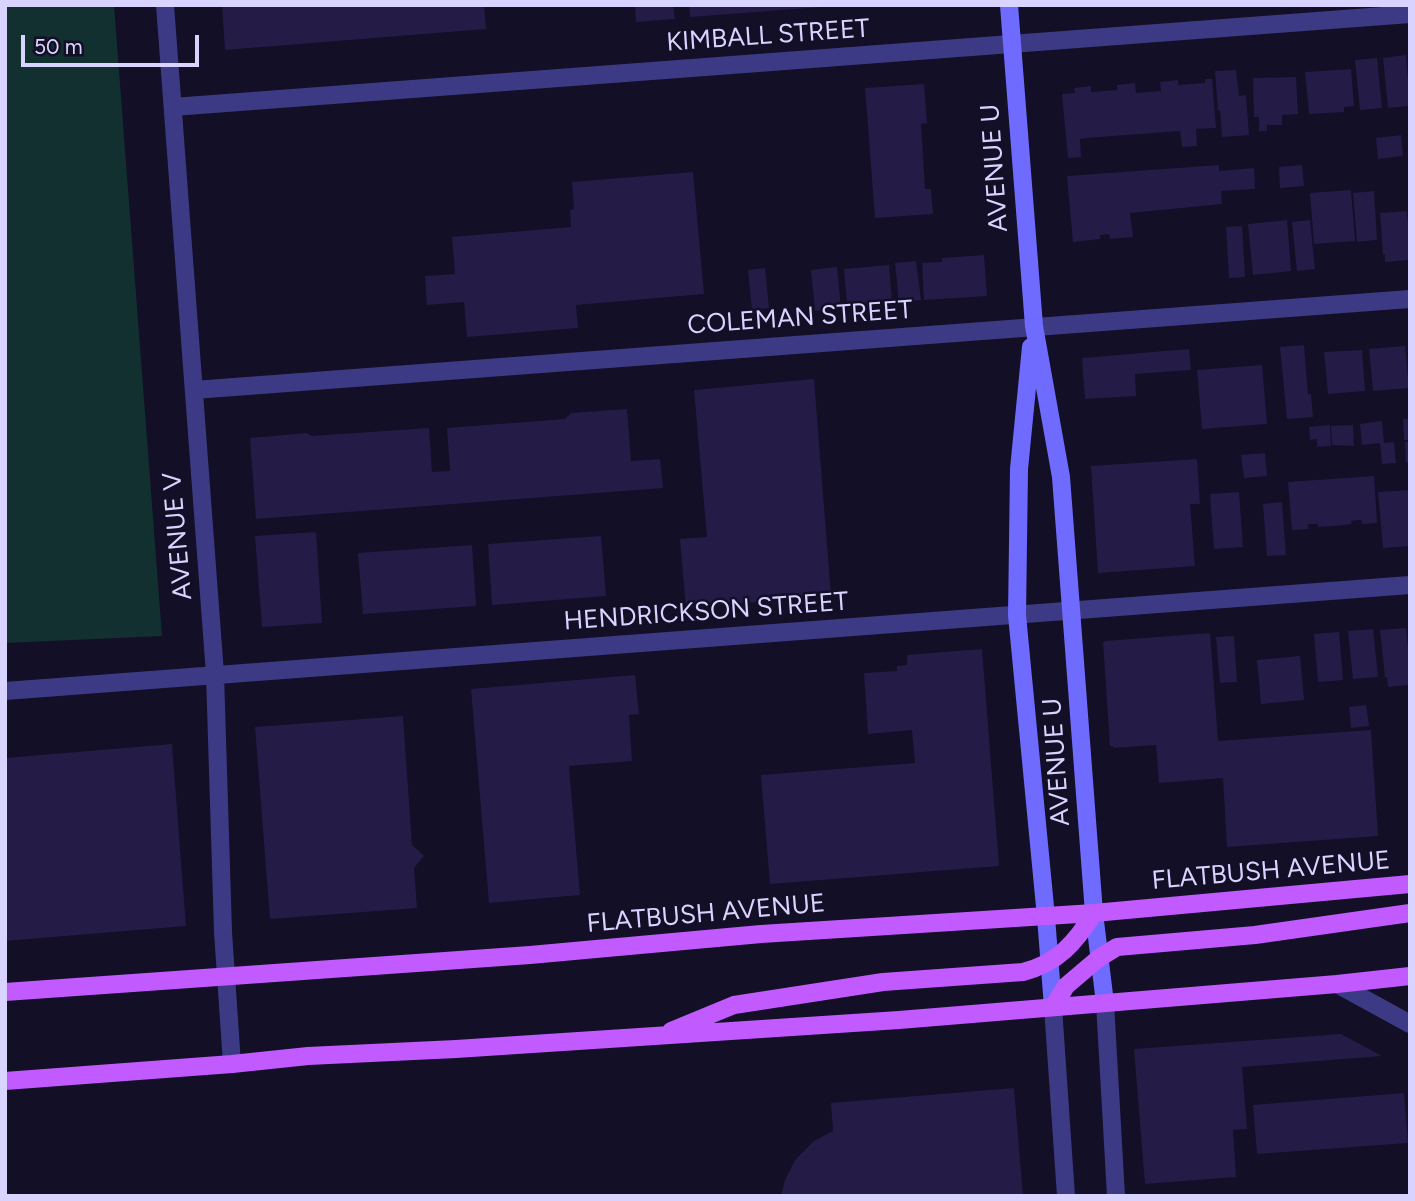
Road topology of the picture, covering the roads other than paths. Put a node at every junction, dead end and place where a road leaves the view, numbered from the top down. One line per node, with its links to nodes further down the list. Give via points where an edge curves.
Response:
1 (164, 5): 5 (street, AVENUE V)
2 (1009, 5): 4 (main road, AVENUE U)
3 (1410, 14): 4 (street, KIMBALL STREET)
4 (1012, 44): 5 (street, KIMBALL STREET); 7 (main road, AVENUE U)
5 (173, 107): 8 (street, AVENUE V)
6 (1410, 299): 7 (street, COLEMAN STREET)
7 (1034, 327): 8 (street, COLEMAN STREET); 10 (main road, AVENUE U, via 1061,477); 11 (main road, AVENUE U, via 1019,469)
8 (194, 390): 12 (street, AVENUE V)
9 (1410, 585): 10 (street, HENDRICKSON STREET)
10 (1073, 611): 11 (street, HENDRICKSON STREET); 16 (main road, AVENUE U)
11 (1017, 615): 12 (street, HENDRICKSON STREET); 17 (main road, AVENUE U)
12 (215, 674): 13 (street, HENDRICKSON STREET); 20 (street, AVENUE V)
13 (5, 691)
14 (1410, 884): 16 (main road, FLATBUSH AVENUE)
15 (1410, 913): 18 (main road, via 1255,935 1117,947)
16 (1094, 914): 17 (main road, FLATBUSH AVENUE); 18 (main road, AVENUE U); 19 (main road, via 1074,941)
17 (1046, 916): 19 (main road, AVENUE U); 20 (main road, FLATBUSH AVENUE)
18 (1099, 958): 24 (main road, AVENUE U); 25 (main road, via 1066,986)
19 (1050, 962): 25 (main road, AVENUE U); 27 (main road, via 1023,972 883,982 734,1005)
20 (226, 976): 23 (main road, FLATBUSH AVENUE); 28 (street, AVENUE V)
21 (1410, 976): 22 (main road)
22 (1337, 984): 24 (main road); 26 (street)
23 (5, 992)
24 (1105, 1003): 25 (main road); 31 (street, AVENUE U)
25 (1053, 1007): 27 (main road); 30 (street, AVENUE U)
26 (1410, 1024)
27 (658, 1036): 28 (main road)
28 (232, 1064): 29 (main road)
29 (5, 1081)
30 (1066, 1196)
31 (1116, 1196)

